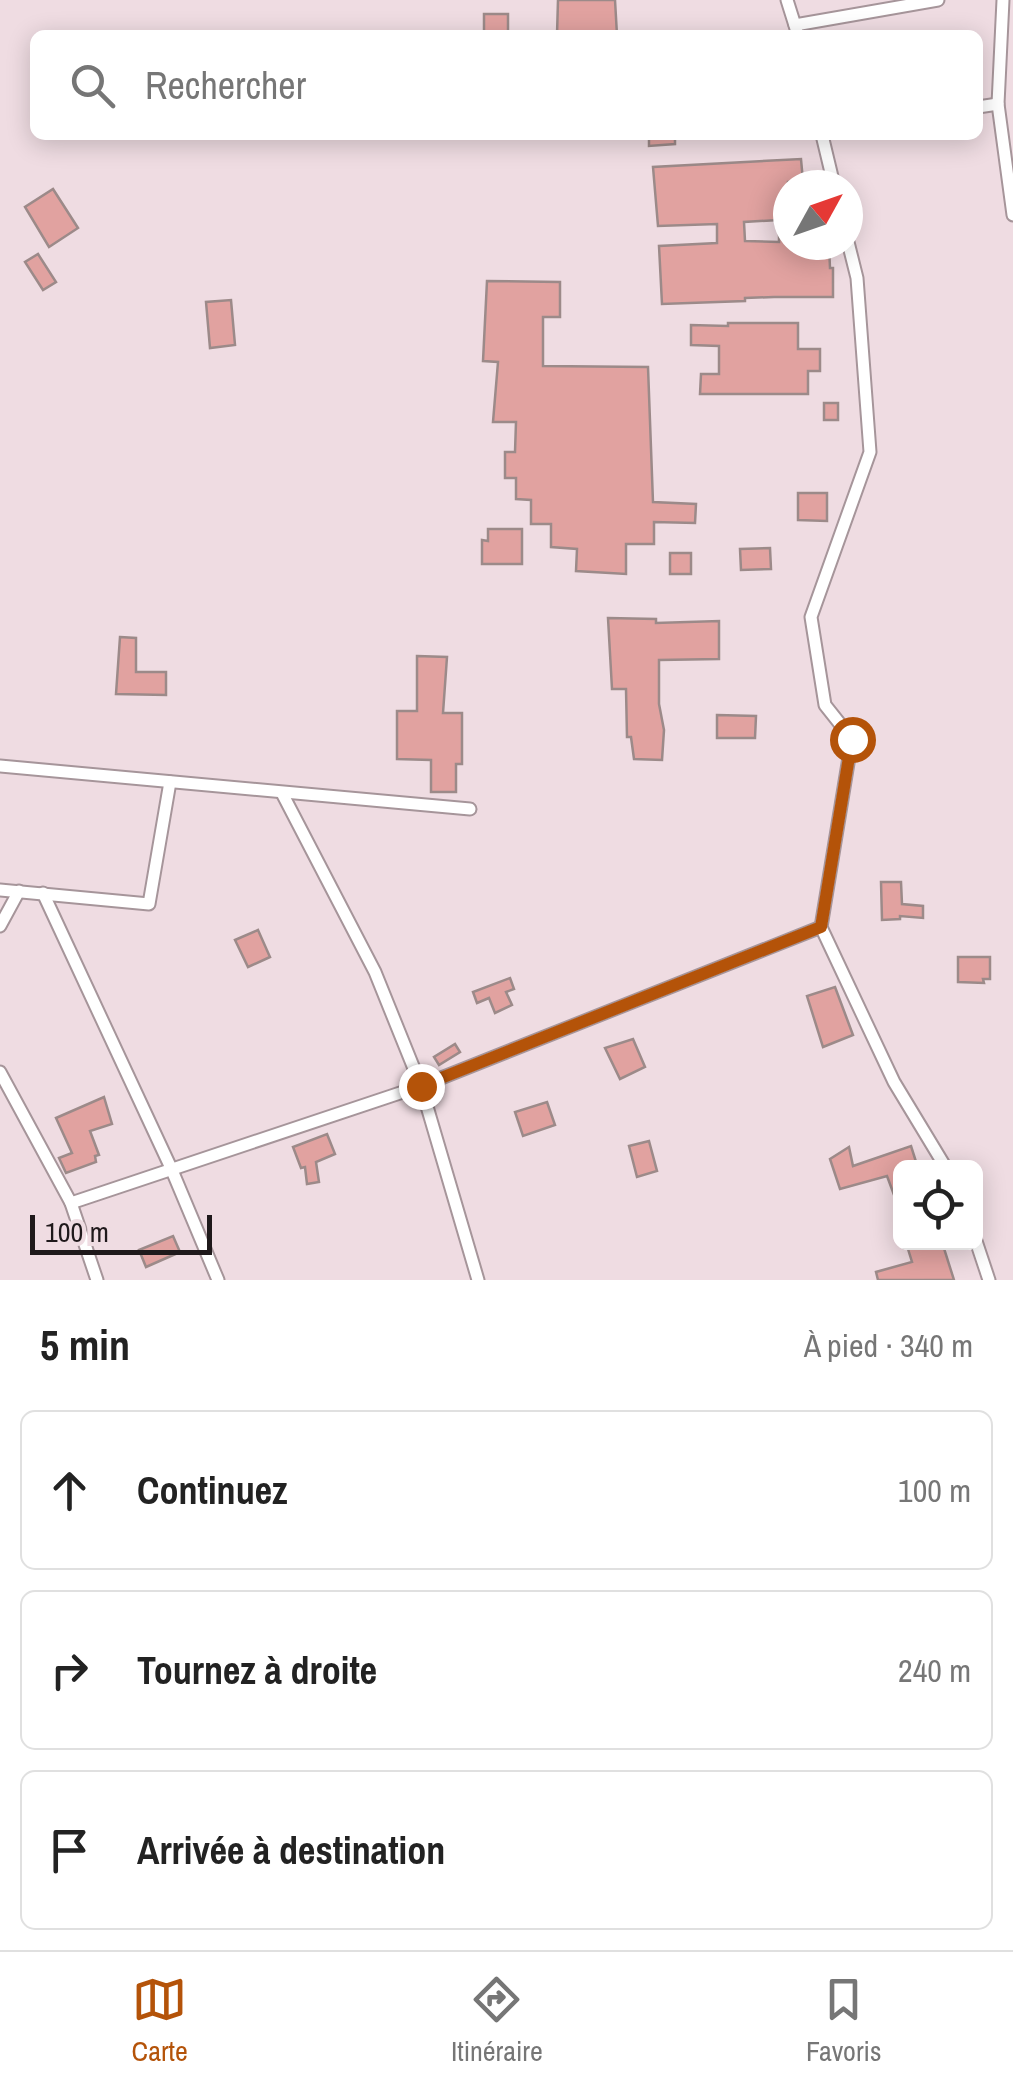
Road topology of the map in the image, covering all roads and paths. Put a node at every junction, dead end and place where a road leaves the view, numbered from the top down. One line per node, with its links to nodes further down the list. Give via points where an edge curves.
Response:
1 (787, 0): 4 (street)
2 (938, 0): 4 (street)
3 (1003, 0): 5 (street)
4 (796, 30)
5 (998, 104): 6 (street); 9 (street)
6 (983, 106)
7 (823, 140): 8 (street)
8 (830, 170)
9 (1013, 215)
10 (852, 260): 19 (street, via 870,452 811,618 824,705 852,739)
11 (0, 766): 12 (street)
12 (170, 782): 13 (street); 17 (street, via 148,904)
13 (282, 793): 14 (street); 21 (street, via 376,972)
14 (470, 809)
15 (0, 890): 16 (street)
16 (18, 891): 17 (street); 18 (street)
17 (43, 893): 23 (street)
18 (0, 926)
19 (821, 927): 21 (street); 22 (street, via 894,1082)
20 (0, 1072): 24 (street)
21 (421, 1086): 23 (street); 28 (street)
22 (941, 1160)
23 (171, 1168): 24 (street); 27 (street)
24 (71, 1203): 26 (street)
25 (979, 1250): 29 (street)
26 (97, 1280)
27 (218, 1280)
28 (478, 1280)
29 (989, 1280)

